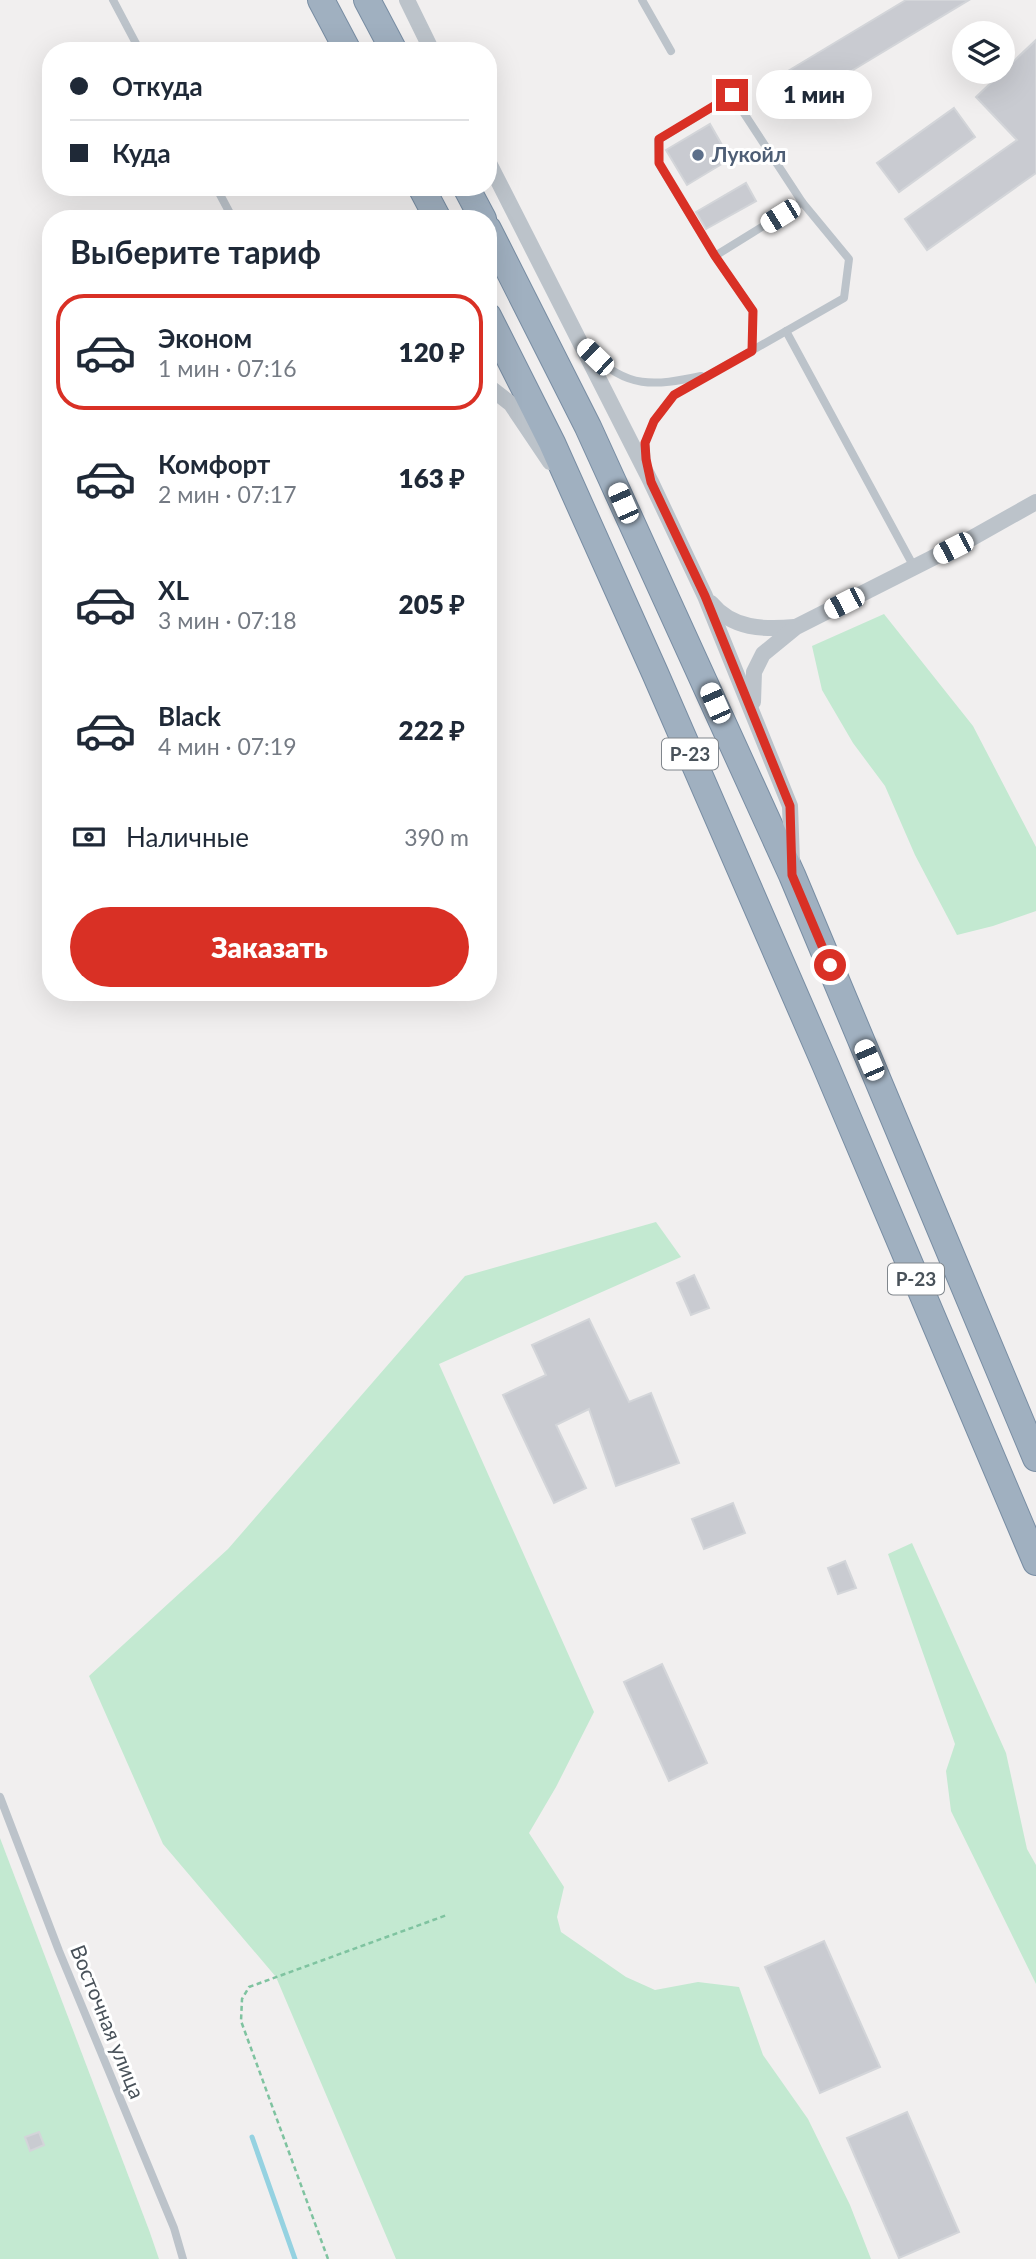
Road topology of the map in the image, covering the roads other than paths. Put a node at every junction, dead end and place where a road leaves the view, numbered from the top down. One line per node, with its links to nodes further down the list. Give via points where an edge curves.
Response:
1 (113, 0): 6 (lane)
2 (321, 0): 7 (highway)
3 (366, 0): 8 (highway)
4 (407, 0): 9 (street)
5 (642, 0): 10 (lane)
6 (136, 42)
7 (343, 42)
8 (389, 42)
9 (428, 42)
10 (671, 51)
11 (497, 179): 17 (street)
12 (802, 202): 14 (lane); 14 (lane, via 732,95 659,139 659,163); 15 (lane, via 849,259 844,298)
13 (497, 247): 28 (highway, Р-23, via 594,439)
14 (715, 256): 18 (lane, via 753,311)
15 (786, 331): 18 (lane); 24 (lane)
16 (497, 334): 23 (highway, Р-23)
17 (582, 344): 19 (lane, via 608,370 651,384); 21 (street)
18 (752, 351): 19 (lane)
19 (707, 374): 21 (lane, via 674,395 654,421 645,443)
20 (497, 393): 23 (street, via 511,404)
21 (651, 482): 25 (street)
22 (1036, 502): 24 (street)
23 (583, 512): 30 (highway, Р-23, via 825,1064)
24 (914, 567): 26 (street)
25 (705, 596): 26 (street, via 720,615 743,625); 27 (street)
26 (796, 627): 27 (street, via 763,654 754,672)
27 (754, 715): 28 (street, via 790,806)
28 (792, 875): 29 (highway, Р-23)
29 (1036, 1458)
30 (1036, 1562)
31 (0, 1797): 32 (lane, Восточная улица)
32 (183, 2259)

